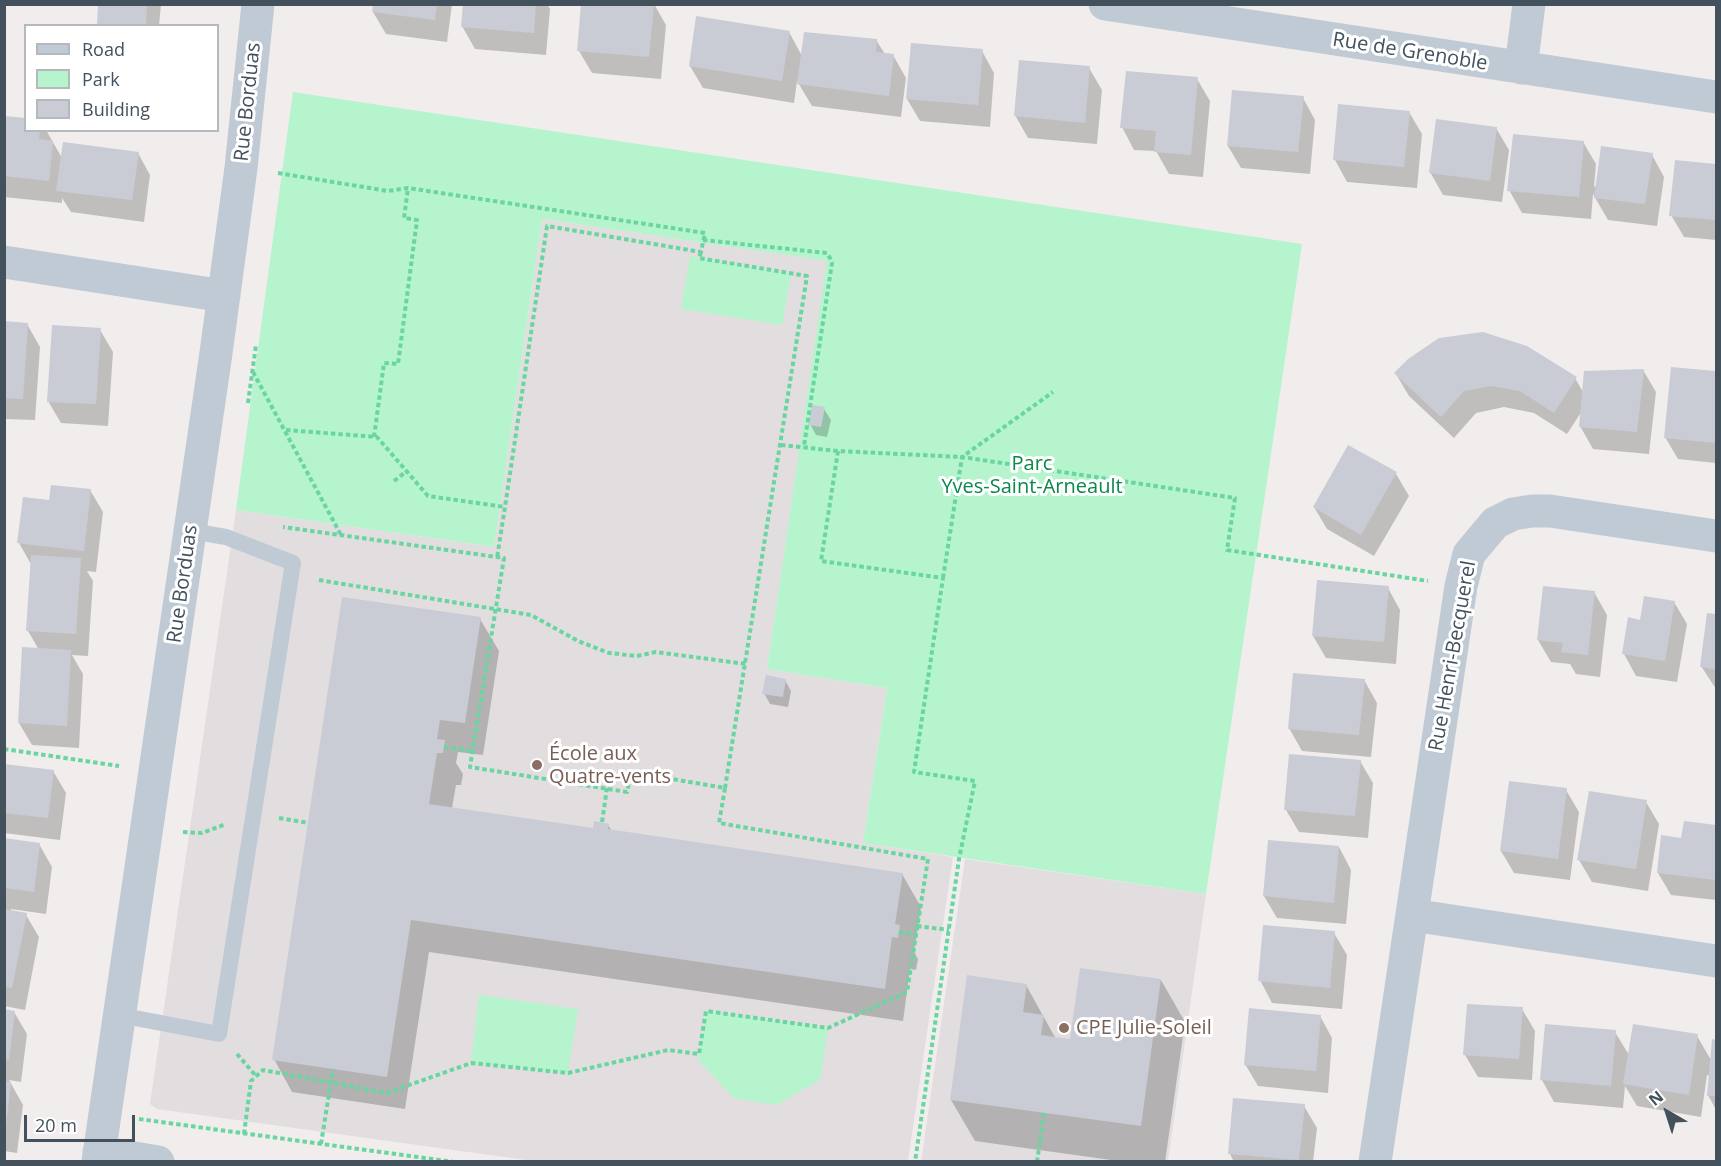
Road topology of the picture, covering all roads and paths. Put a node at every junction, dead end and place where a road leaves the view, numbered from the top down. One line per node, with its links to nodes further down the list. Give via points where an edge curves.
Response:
1 (258, 4): 11 (street, Rue Borduas)
2 (1105, 4): 4 (street, Rue de Grenoble)
3 (1529, 4): 4 (street)
4 (1521, 68): 5 (street, Rue de Grenoble)
5 (1716, 97)
6 (278, 173): 7 (path, via 388,190)
7 (408, 188): 8 (path, via 705,233); 15 (path, via 404,219 417,220 398,364 384,363)
8 (703, 240): 9 (path); 17 (path, via 827,253 830,258)
9 (701, 252): 16 (path, via 699,258 807,276); 22 (path, via 547,226)
10 (4, 262): 11 (street)
11 (224, 296): 24 (street, Rue Borduas)
12 (253, 372): 14 (path)
13 (1053, 392): 19 (path)
14 (286, 430): 15 (path); 25 (path)
15 (374, 437): 20 (path)
16 (782, 445): 17 (path); 32 (path)
17 (804, 446): 18 (path)
18 (837, 451): 19 (path); 29 (path, via 821,561)
19 (962, 457): 29 (path); 30 (path, via 1235,498 1227,550)
20 (407, 471): 21 (path); 22 (path, via 428,496 438,494)
21 (394, 481)
22 (505, 507): 27 (path)
23 (273, 526): 25 (path)
24 (191, 531): 28 (lane, via 226,537 293,563); 50 (street, Rue Borduas)
25 (341, 535): 27 (path)
26 (1716, 536): 44 (street, Rue Henri-Becquerel, via 1532,510 1513,514 1481,537 1469,554 1462,579)
27 (497, 558): 31 (path, via 504,558)
28 (291, 576): 31 (path); 50 (lane, via 219,1034)
29 (943, 578): 46 (path, via 914,772 975,781)
30 (1436, 582)
31 (496, 608): 32 (path, via 531,615 609,653 637,656 656,652); 35 (path)
32 (746, 664): 37 (path)
33 (444, 747): 35 (path)
34 (4, 749): 36 (path)
35 (473, 751): 38 (path, via 470,767)
36 (121, 767)
37 (725, 788): 38 (path, via 631,772 627,792); 45 (path, via 719,823 928,860)
38 (607, 789): 40 (path)
39 (301, 822): 41 (path)
40 (602, 822)
41 (308, 823)
42 (183, 832): 43 (path)
43 (202, 833)
44 (1412, 915): 49 (street); 62 (street, Rue Henri-Becquerel)
45 (917, 926): 46 (path); 48 (path)
46 (949, 930): 60 (path)
47 (898, 932): 48 (path)
48 (916, 935): 52 (path, via 907,992 828,1028 706,1011 699,1054 668,1050 568,1073 471,1063 387,1093)
49 (1716, 961)
50 (119, 1016): 57 (street, Rue Borduas)
51 (333, 1069): 52 (path)
52 (330, 1083): 55 (path, via 263,1070 251,1081); 56 (path)
53 (1044, 1113): 61 (path)
54 (138, 1119): 55 (path)
55 (244, 1134): 56 (path)
56 (321, 1144): 59 (path)
57 (98, 1157): 58 (street)
58 (158, 1161)
59 (454, 1161)
60 (915, 1161)
61 (1037, 1161)
62 (1375, 1161)

